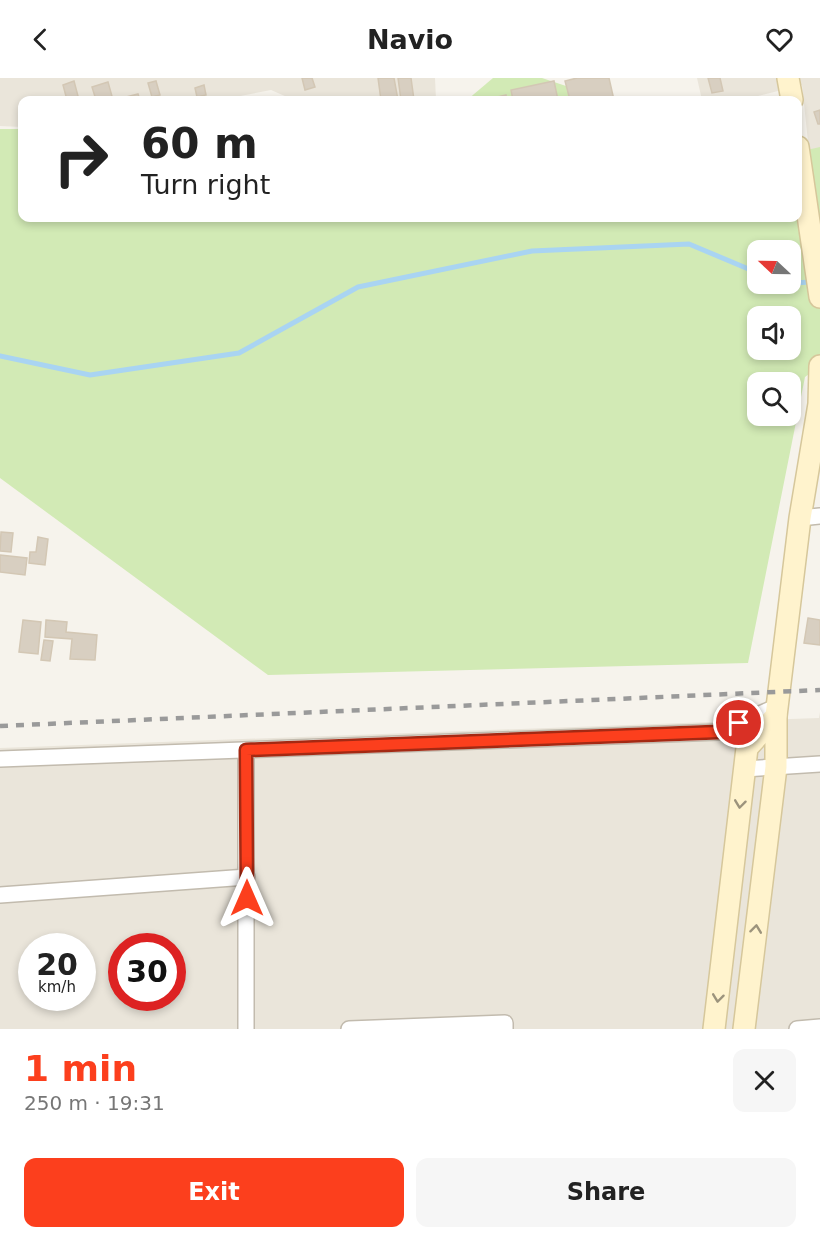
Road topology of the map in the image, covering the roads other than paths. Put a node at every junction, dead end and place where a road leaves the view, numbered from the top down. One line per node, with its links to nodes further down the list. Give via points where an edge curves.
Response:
1 (788, 78): 2 (street)
2 (791, 96)
3 (802, 176): 4 (street)
4 (820, 297)
5 (820, 366): 6 (street)
6 (810, 517): 7 (street)
7 (777, 711): 8 (street, via 719,732); 11 (street); 12 (street, via 747,747)
8 (246, 750): 9 (street); 13 (street)
9 (0, 759)
10 (820, 764): 11 (street)
11 (776, 767): 12 (street); 20 (street, one-way to 11)
12 (744, 769): 19 (street, one-way to 19)
13 (247, 877): 14 (street); 16 (street)
14 (0, 895)
15 (820, 1027): 21 (street)
16 (246, 1029)
17 (349, 1029): 18 (street, via 504,1023)
18 (505, 1029)
19 (714, 1029)
20 (744, 1029)
21 (797, 1029)

